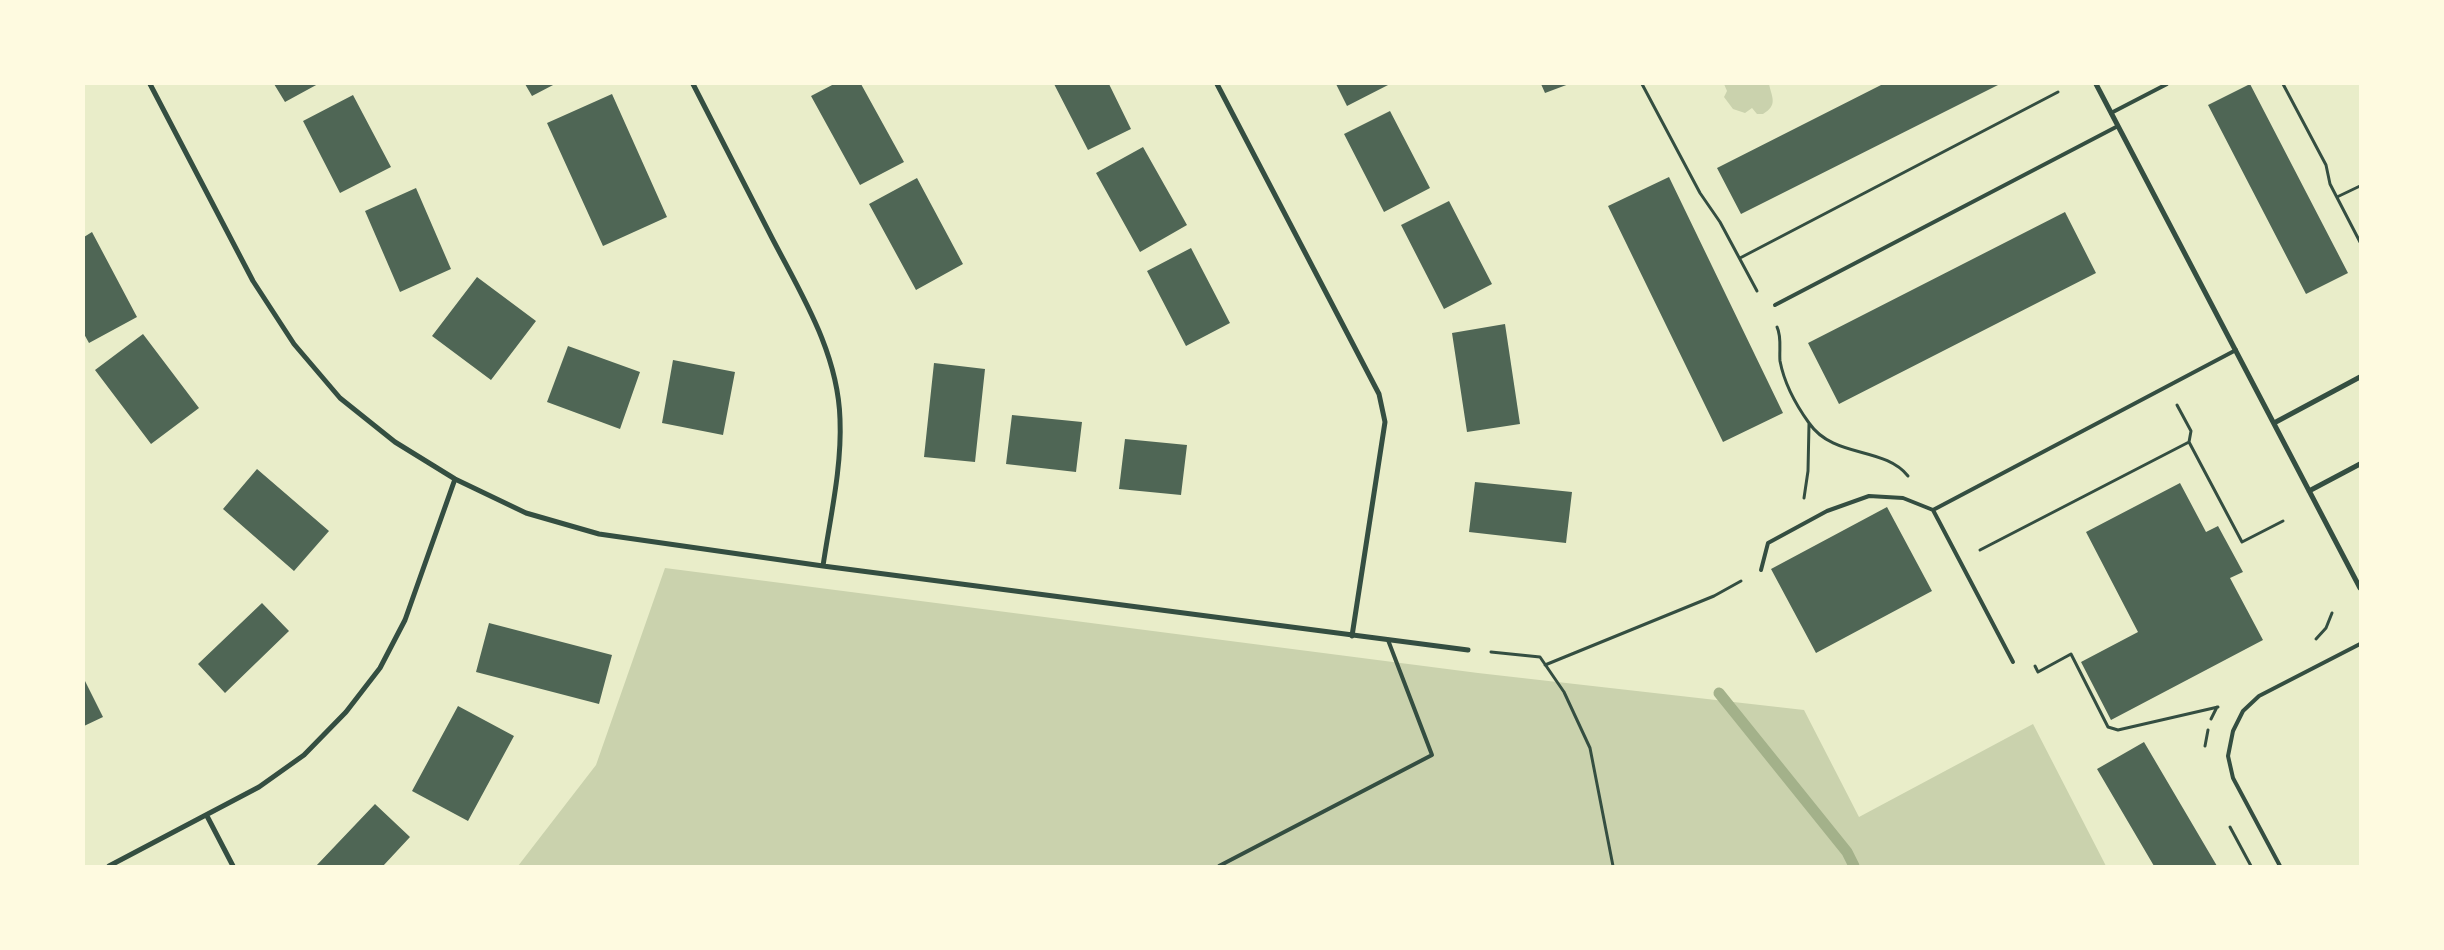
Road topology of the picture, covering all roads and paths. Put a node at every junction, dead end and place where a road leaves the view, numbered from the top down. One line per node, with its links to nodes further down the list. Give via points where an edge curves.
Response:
1 (150, 84): 22 (street, via 253,281 294,344 340,398 395,442)
2 (693, 84): 28 (street, via 822,336 834,377 840,418 839,460)
3 (1217, 84): 31 (street, via 1379,394 1385,422)
4 (2096, 84): 8 (street)
5 (2167, 84): 8 (lane)
6 (2283, 84): 11 (path, via 2326,165)
7 (2058, 92): 13 (path)
8 (2111, 112): 9 (street)
9 (2118, 126): 14 (lane); 15 (street)
10 (2360, 186): 11 (path)
11 (2337, 198): 12 (path)
12 (2360, 242)
13 (1740, 258)
14 (1775, 306)
15 (2236, 350): 17 (lane); 18 (street)
16 (2360, 377): 18 (street)
17 (2168, 386): 20 (path, via 2191,431); 24 (lane)
18 (2274, 423): 23 (street)
19 (1809, 424): 26 (path, via 1808,471)
20 (2189, 442): 25 (path, via 2242,542); 27 (path)
21 (2360, 464): 23 (street)
22 (455, 479): 28 (street, via 526,513 599,534); 38 (street, via 405,620 380,668 346,712 304,755 259,787)
23 (2309, 491): 30 (street)
24 (1933, 510): 26 (lane, via 1903,498 1869,496 1827,511); 27 (lane)
25 (2283, 521)
26 (1799, 526): 29 (lane, via 1768,543)
27 (1960, 561): 35 (lane)
28 (823, 566): 31 (street)
29 (1761, 570): 36 (path, via 1714,596)
30 (2360, 588)
31 (1352, 636): 32 (street)
32 (1388, 640): 34 (street); 41 (lane, via 1432,755)
33 (2360, 644): 43 (lane, via 2258,696 2243,711 2233,731 2228,756 2233,778)
34 (1468, 650): 36 (path, via 1540,657)
35 (2013, 662): 37 (path, via 2018,672 2034,664 2038,672 2071,654 2108,727 2118,730)
36 (1545, 666): 42 (path, via 1564,692 1590,748)
37 (2218, 707)
38 (207, 816): 39 (street); 40 (street)
39 (109, 866)
40 (233, 866)
41 (1219, 866)
42 (1613, 866)
43 (2280, 866)

